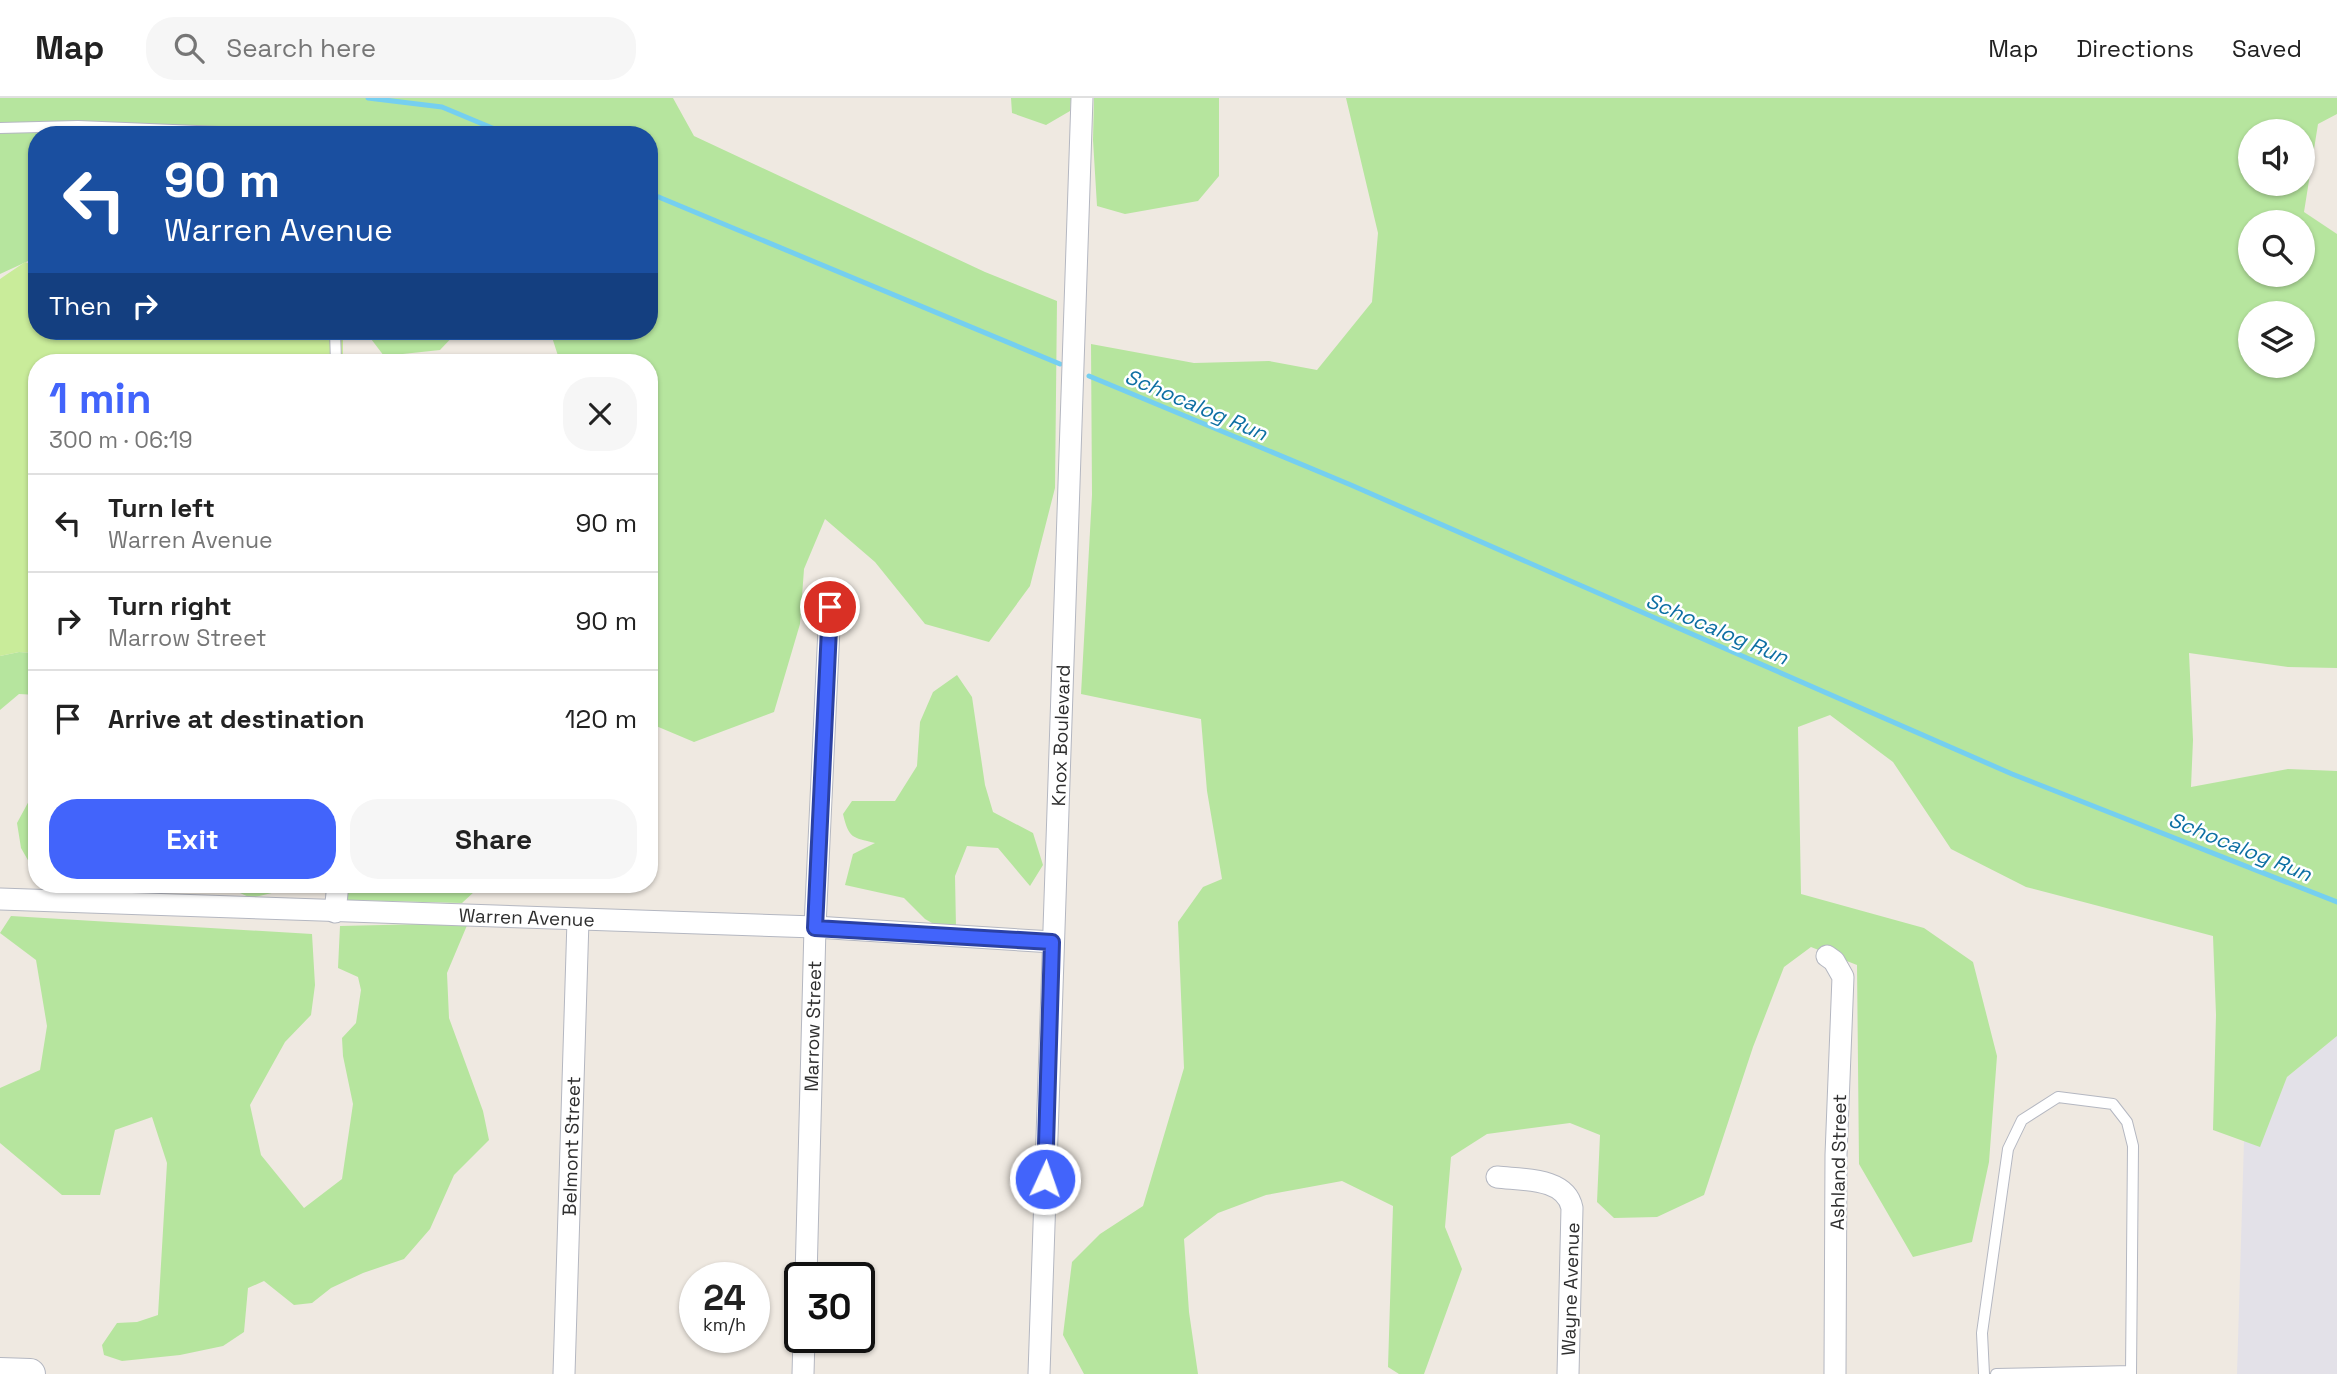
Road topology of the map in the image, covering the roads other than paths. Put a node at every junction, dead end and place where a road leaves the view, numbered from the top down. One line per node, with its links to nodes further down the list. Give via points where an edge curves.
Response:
1 (1083, 98): 10 (street, Knox Boulevard)
2 (28, 127): 3 (lane)
3 (0, 128)
4 (830, 607): 9 (street, Marrow Street)
5 (337, 893): 7 (street)
6 (0, 900): 7 (street, Warren Avenue)
7 (335, 912): 8 (street, Warren Avenue)
8 (578, 920): 9 (street, Warren Avenue); 18 (street, Belmont Street)
9 (815, 928): 10 (street, Warren Avenue); 13 (street, Marrow Street)
10 (1052, 942): 20 (street, Knox Boulevard)
11 (1827, 956): 22 (street, Ashland Street, via 1843,977)
12 (1497, 1177): 21 (street, Wayne Avenue, via 1547,1184 1562,1189 1570,1198)
13 (806, 1262)
14 (804, 1353): 19 (street)
15 (0, 1373): 17 (street)
16 (2131, 1373): 23 (lane, via 2133,1146 2127,1122 2113,1104 2058,1097 2022,1120 2008,1149 1982,1333); 24 (lane)
17 (30, 1374)
18 (564, 1374)
19 (803, 1374)
20 (1039, 1374)
21 (1568, 1374)
22 (1835, 1374)
23 (1983, 1374)
24 (1996, 1374)

